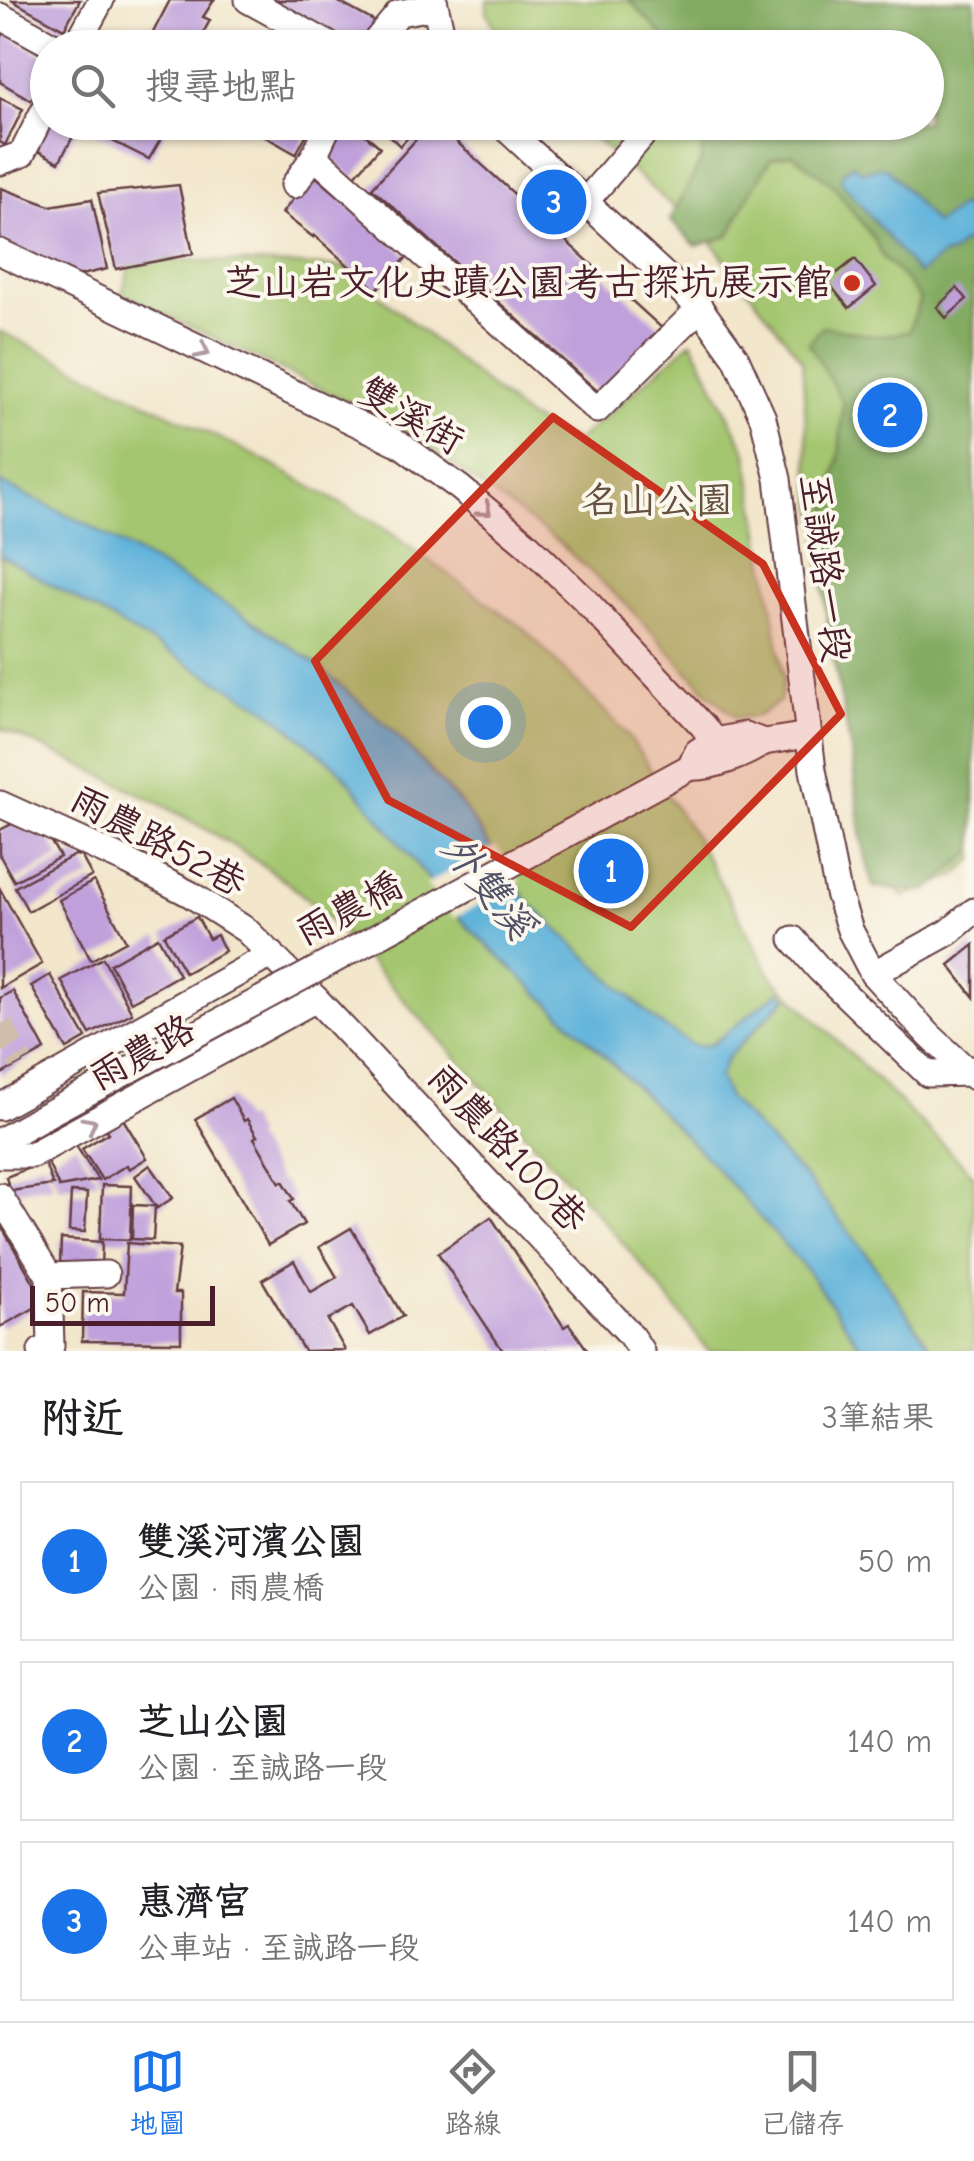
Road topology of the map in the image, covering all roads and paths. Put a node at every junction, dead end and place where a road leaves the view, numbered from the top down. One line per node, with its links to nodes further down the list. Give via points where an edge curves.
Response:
1 (102, 0): 5 (street)
2 (248, 0): 6 (street)
3 (434, 4): 7 (street, via 400,13); 8 (street)
4 (0, 16): 9 (street)
5 (86, 30)
6 (302, 30)
7 (385, 30)
8 (440, 30)
9 (30, 33)
10 (30, 129): 15 (street)
11 (322, 140): 14 (street)
12 (518, 140): 17 (street, 至誠路一段)
13 (638, 140): 17 (street)
14 (314, 156): 16 (street); 19 (street, via 598,410)
15 (11, 158)
16 (294, 185)
17 (585, 202): 19 (street, 至誠路一段)
18 (0, 252): 21 (street, 雙溪街, one-way to 21, via 400,444 527,544)
19 (700, 308): 20 (street, 至誠路一段, via 736,358 763,418 778,479)
20 (808, 735): 22 (street); 28 (street, 至誠路一段, via 838,894)
21 (714, 741): 22 (street, via 745,735); 23 (street, via 697,752)
22 (764, 742): 23 (street, via 706,768)
23 (690, 768): 34 (street, 雨農橋, bridge)
24 (7, 813): 27 (street, 雨農路52巷, via 190,894)
25 (974, 910): 28 (street, via 949,932)
26 (793, 939): 31 (street, via 928,1074)
27 (272, 954): 29 (street, 雨農路52巷); 32 (street, 雨農路)
28 (873, 974): 31 (street, 至誠路一段)
29 (316, 999): 35 (street, 雨農路, one-way to 29, via 32,1155); 40 (street, 雨農路100巷)
30 (22, 1063): 32 (street)
31 (973, 1073)
32 (35, 1086): 33 (street, 雨農路)
33 (0, 1107)
34 (0, 1140)
35 (0, 1155)
36 (0, 1196): 38 (street)
37 (106, 1274): 38 (street)
38 (49, 1276): 39 (street, via 51,1346)
39 (41, 1351)
40 (641, 1351)

